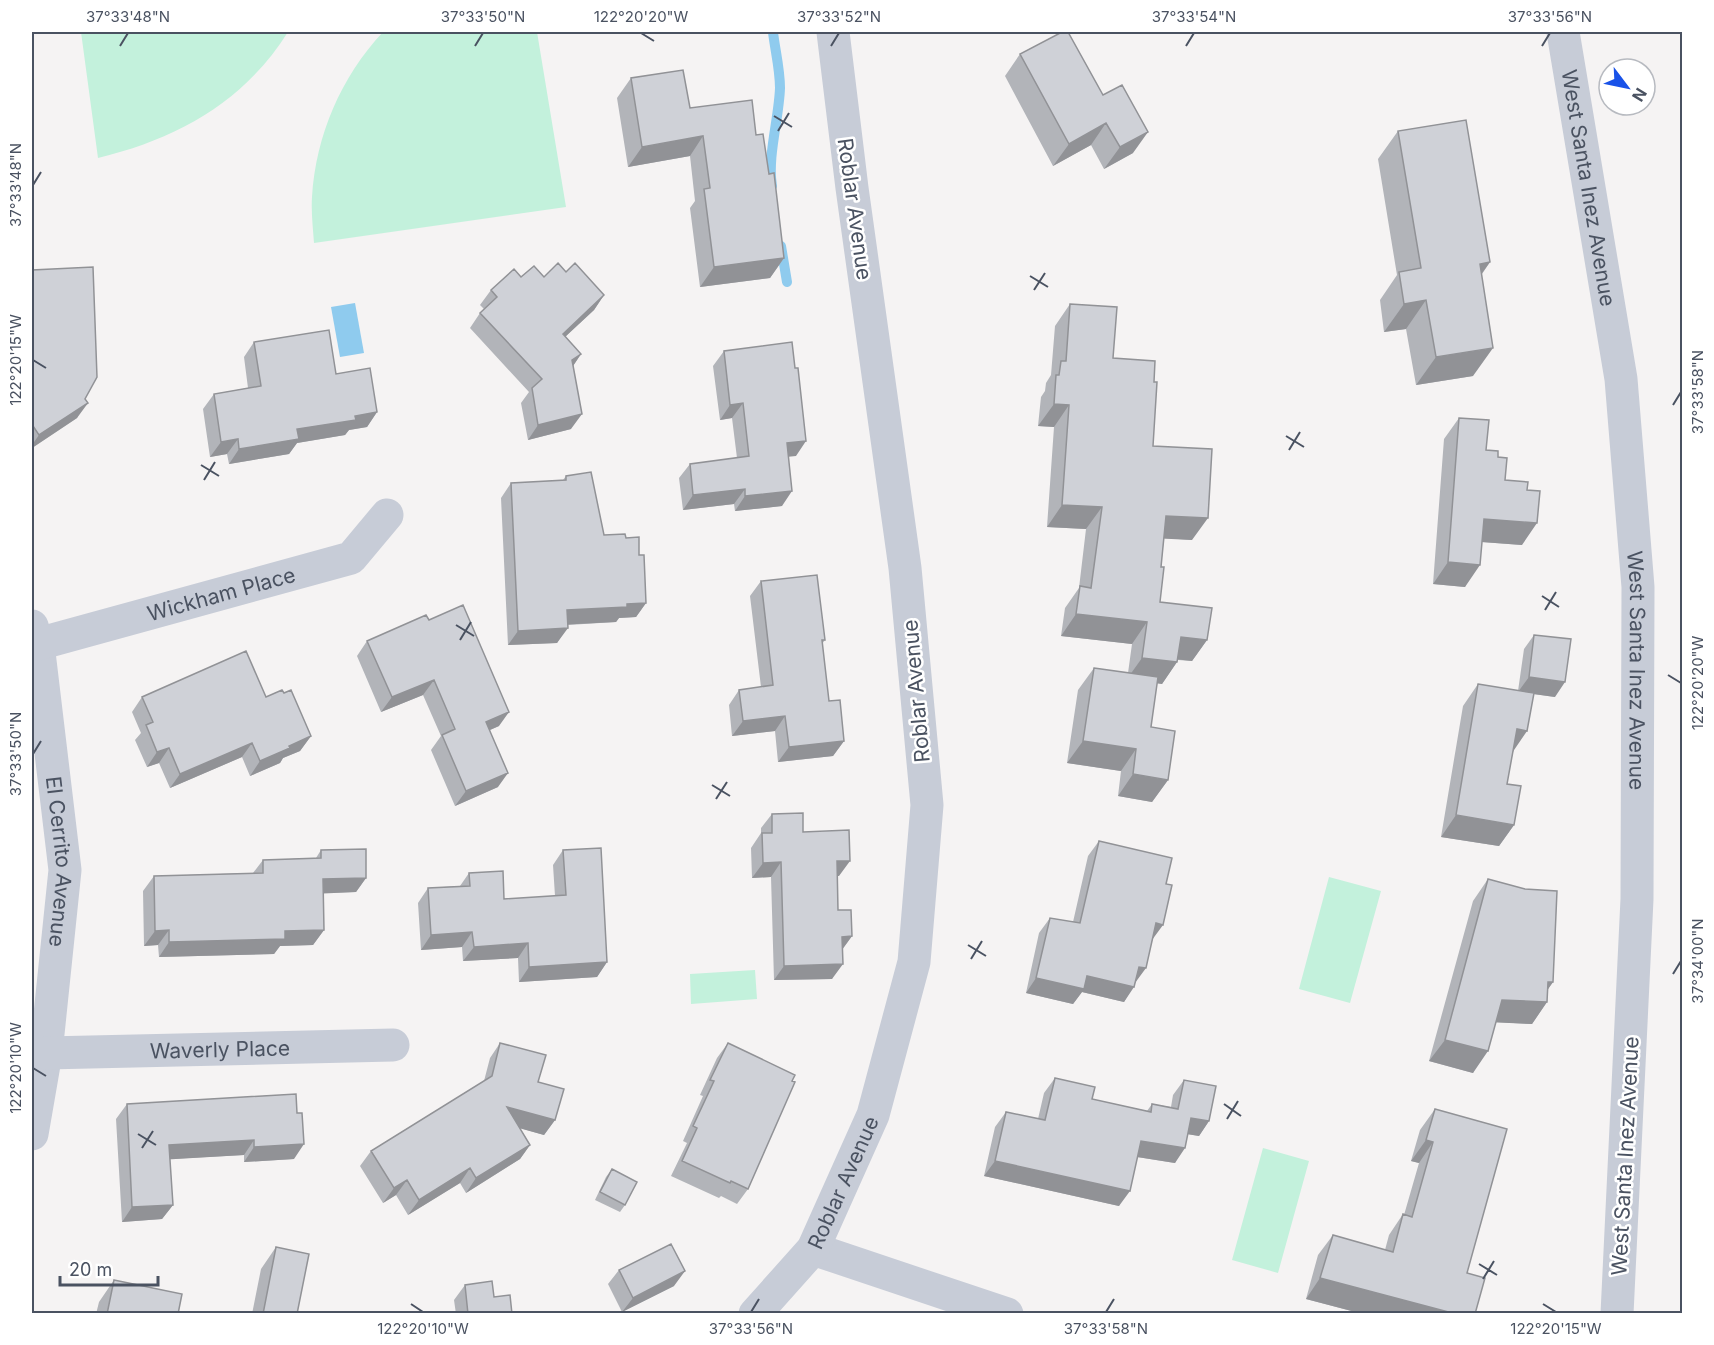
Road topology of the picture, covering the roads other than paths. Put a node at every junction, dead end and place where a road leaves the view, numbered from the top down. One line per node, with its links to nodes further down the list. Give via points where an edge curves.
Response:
1 (832, 32): 8 (street, Roblar Avenue, via 905,568 927,805 914,962 873,1115)
2 (1563, 32): 11 (street, West Santa Inez Avenue, via 1621,379 1638,587 1637,899)
3 (387, 514): 4 (street, Wickham Place, via 351,558)
4 (35, 635): 6 (street, El Cerrito Avenue, via 65,870)
5 (393, 1045): 6 (street, Waverly Place)
6 (46, 1053): 7 (street, El Cerrito Avenue)
7 (32, 1134)
8 (813, 1249): 9 (street, Roblar Avenue); 10 (street)
9 (755, 1314)
10 (1007, 1314)
11 (1617, 1314)

